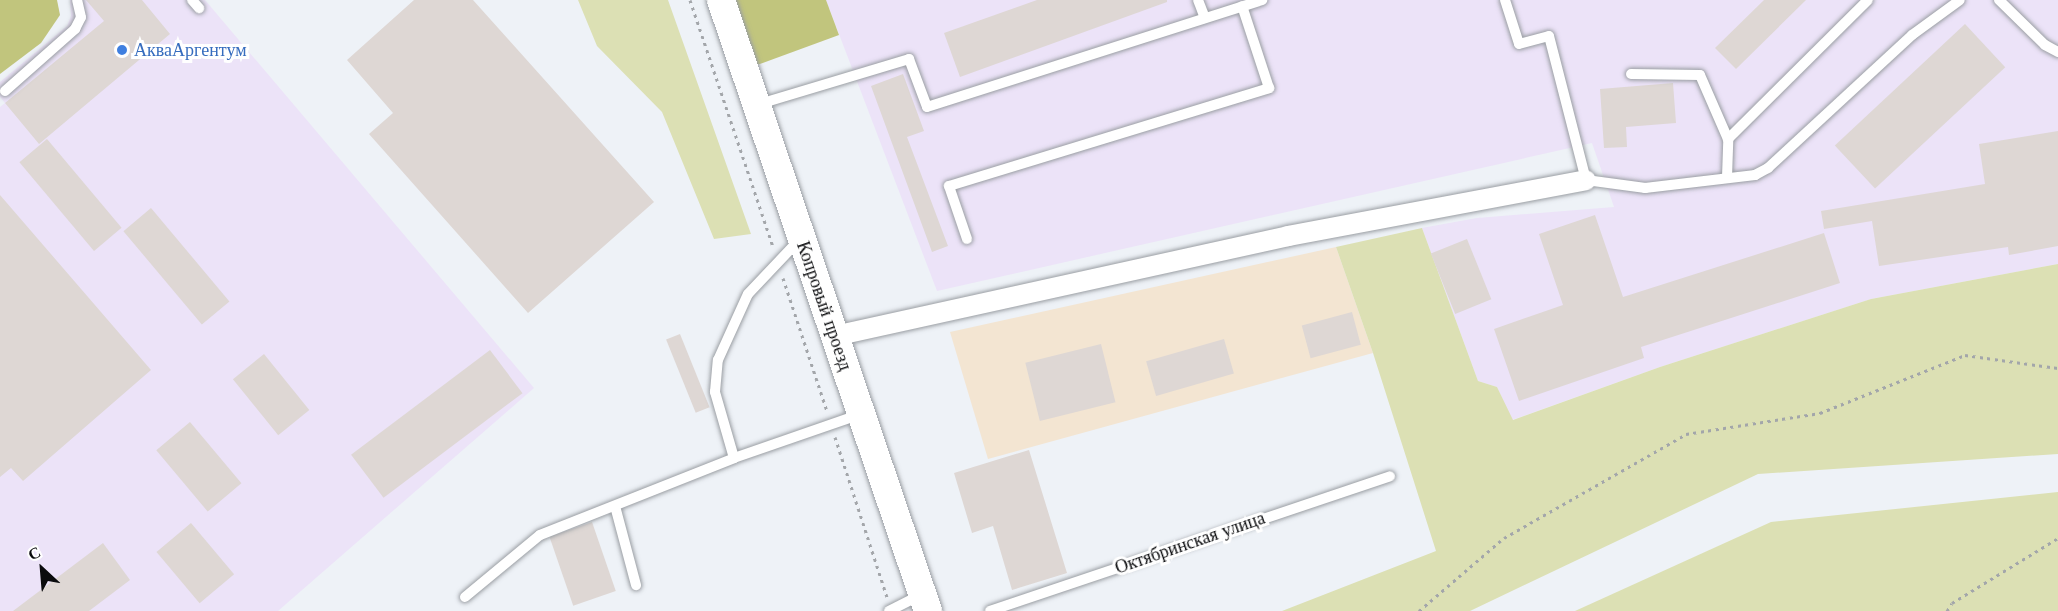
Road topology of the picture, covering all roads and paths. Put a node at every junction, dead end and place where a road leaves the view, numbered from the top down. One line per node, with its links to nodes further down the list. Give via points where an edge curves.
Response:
1 (77, 0): 14 (lane, via 81,17 75,29)
2 (690, 0): 21 (path)
3 (721, 0): 15 (main road, Копровый проезд)
4 (1198, 0): 11 (lane)
5 (1262, 0): 10 (lane)
6 (1505, 0): 18 (lane, via 1519,44 1549,36)
7 (1868, 0): 16 (lane)
8 (1960, 0): 17 (lane, via 1912,35 1768,168 1755,175)
9 (1999, 0): 12 (lane, via 2045,45)
10 (1242, 6): 11 (lane); 20 (lane, via 1269,88 949,186)
11 (1205, 18): 15 (lane, via 927,107 909,59)
12 (2058, 52)
13 (1631, 74): 16 (lane, via 1700,75)
14 (5, 91)
15 (756, 105): 19 (main road, Копровый проезд)
16 (1728, 139): 17 (lane)
17 (1727, 177): 18 (lane, via 1645,188)
18 (1586, 180): 22 (street, via 1288,236)
19 (801, 238): 21 (lane); 22 (main road, Копровый проезд)
20 (967, 239)
21 (778, 262): 25 (path); 26 (lane, via 748,294 718,360 715,392)
22 (834, 336): 24 (main road, Копровый проезд)
23 (2058, 368): 35 (path, via 1965,355 1820,413 1686,434 1504,538)
24 (861, 414): 25 (lane); 32 (main road, Копровый проезд)
25 (831, 424): 26 (lane); 33 (path)
26 (734, 458): 28 (lane)
27 (1390, 476): 34 (lane, Октябринская улица)
28 (615, 506): 30 (lane); 31 (lane, via 540,535)
29 (2058, 538): 36 (path, via 1952,603)
30 (636, 585)
31 (465, 597)
32 (925, 602): 33 (lane)
33 (890, 610)
34 (990, 611)
35 (1419, 611)
36 (1947, 611)

